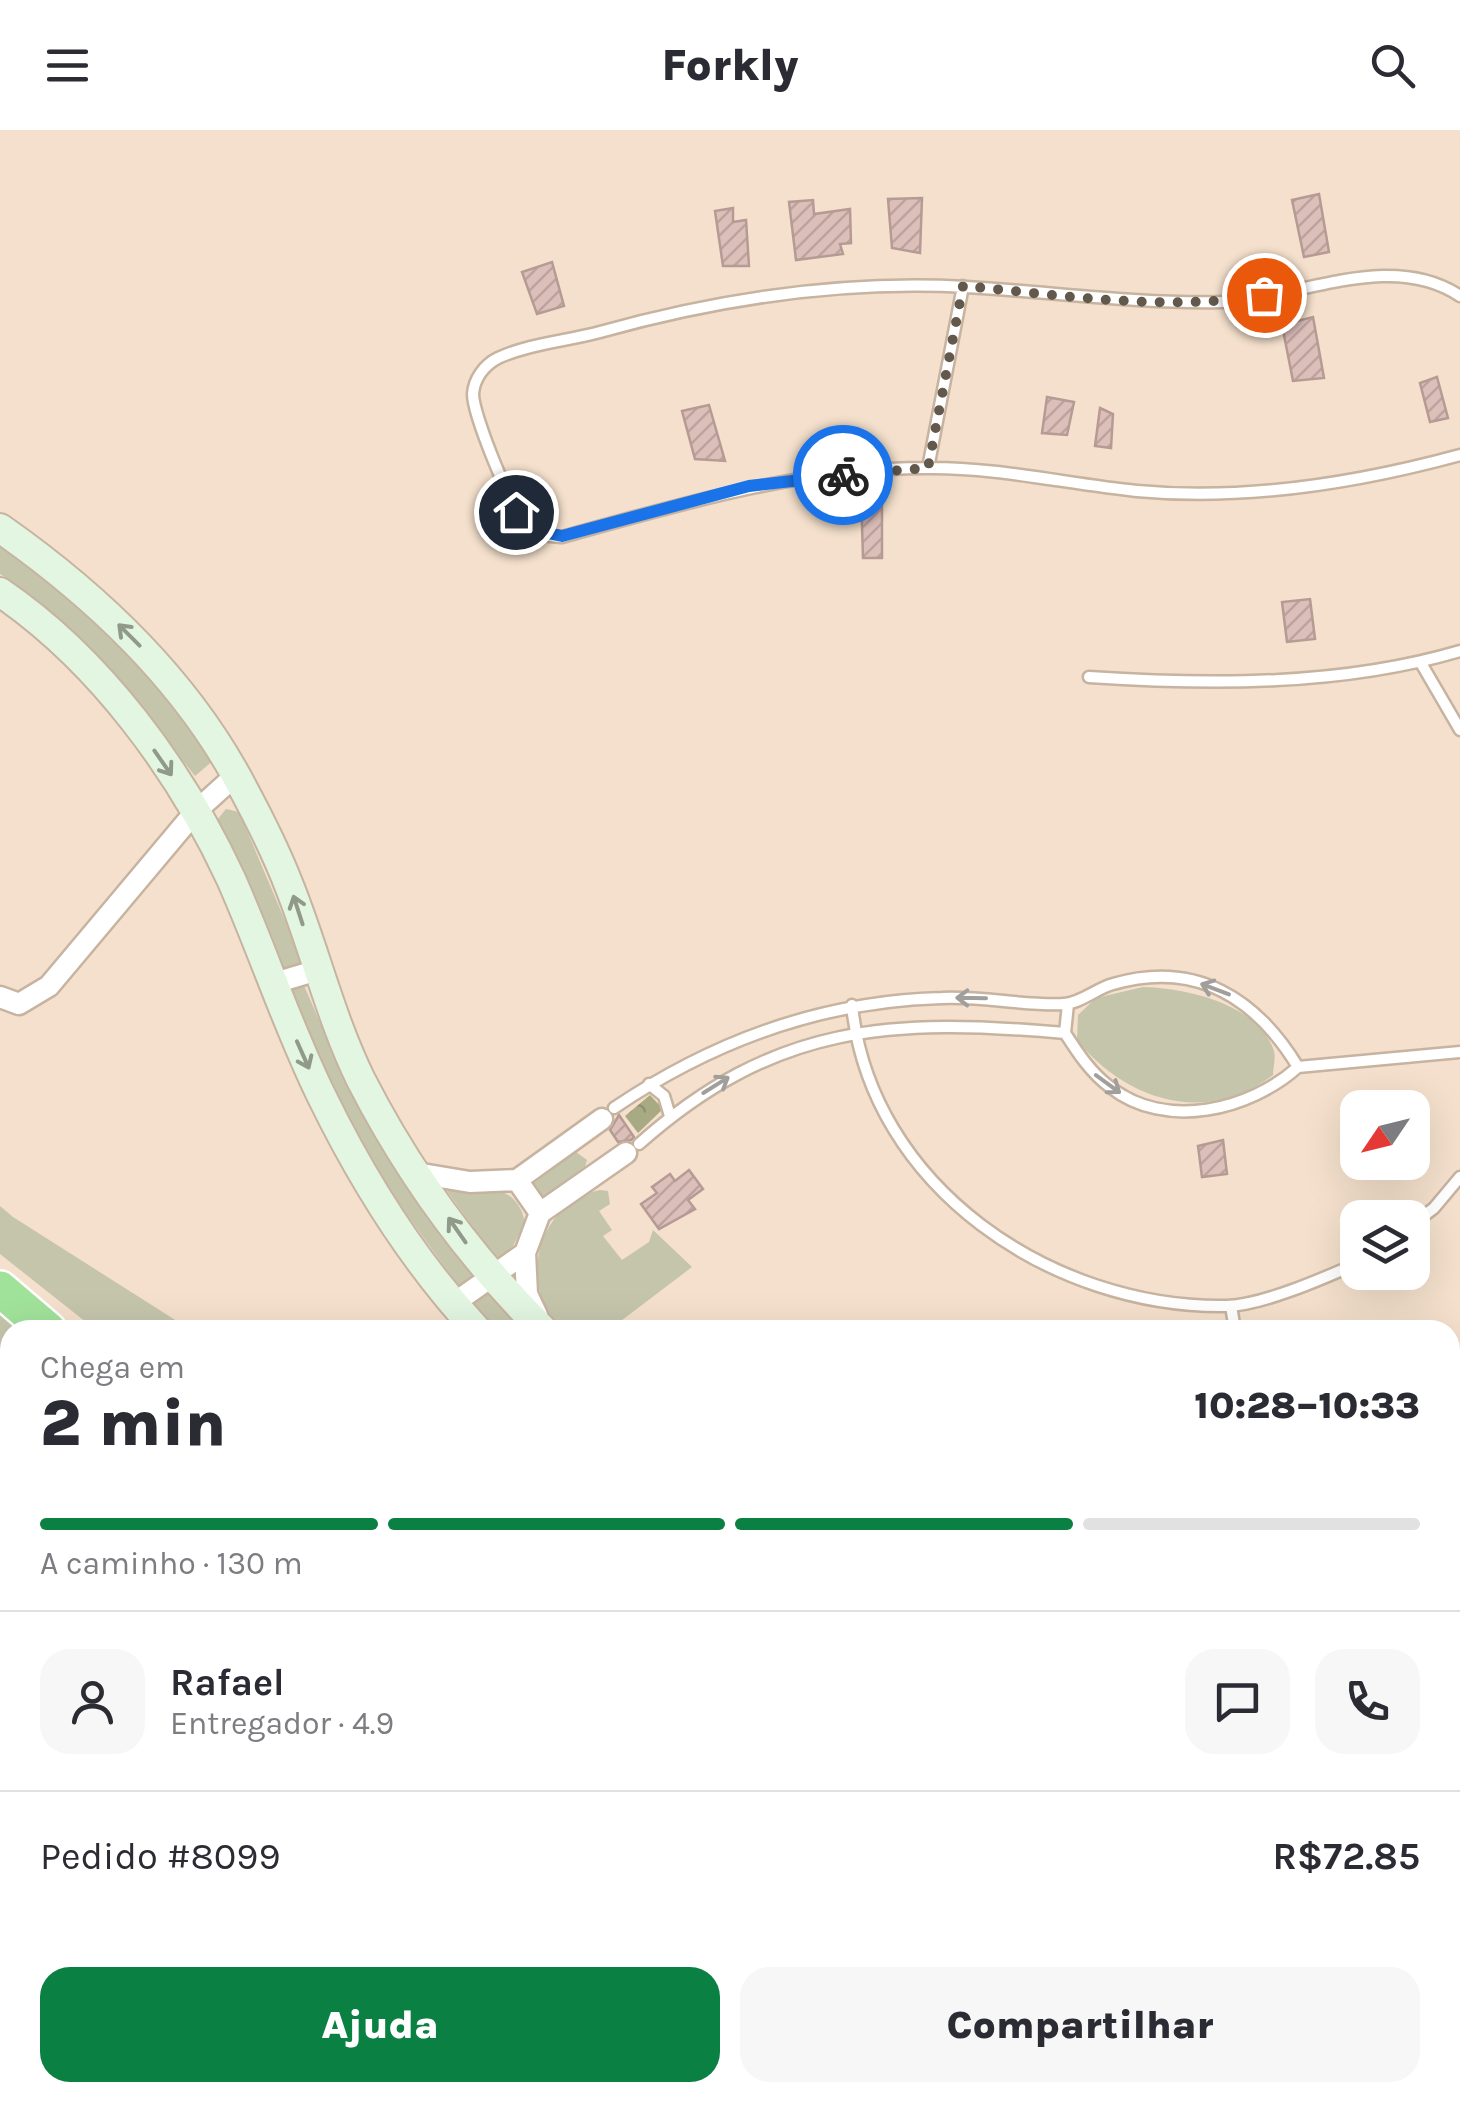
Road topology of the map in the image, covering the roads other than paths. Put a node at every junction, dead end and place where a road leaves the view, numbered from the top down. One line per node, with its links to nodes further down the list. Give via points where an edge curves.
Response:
1 (963, 286): 2 (lane, via 1138,302 1228,302 1373,276 1414,279); 4 (lane); 4 (lane, via 766,296 647,318 500,357 480,373 474,388 516,512 544,536 749,486)
2 (1460, 296)
3 (1460, 455): 4 (lane, via 1310,485 1218,494)
4 (928, 468)
5 (0, 528): 11 (main road, one-way to 5, via 151,657 50,563)
6 (0, 592): 12 (main road, one-way to 12, via 106,688)
7 (1460, 651): 8 (lane)
8 (1421, 663): 9 (lane, via 1213,683); 10 (lane)
9 (1089, 677)
10 (1460, 730)
11 (236, 775): 12 (street); 13 (main road, one-way to 11, via 278,858)
12 (195, 812): 14 (main road, via 231,880); 15 (street, via 49,986 19,1004)
13 (318, 970): 14 (street); 28 (main road, via 361,1079)
14 (271, 984): 37 (main road, one-way to 37, via 368,1180)
15 (0, 996)
16 (1068, 1004): 17 (lane, one-way to 17, via 939,998); 18 (lane); 21 (lane, one-way to 16, via 1250,1005 1184,978 1110,984)
17 (852, 1005): 19 (lane); 22 (lane, via 787,1021)
18 (1065, 1033): 19 (lane, via 958,1024); 21 (lane, one-way to 21, via 1114,1091 1177,1111 1236,1105)
19 (855, 1034): 24 (lane, one-way to 19, via 772,1056); 38 (lane, via 866,1073 909,1150 992,1235 1090,1286)
20 (1460, 1052): 21 (lane)
21 (1298, 1067)
22 (649, 1084): 23 (lane); 24 (lane, via 664,1096)
23 (608, 1113): 25 (street)
24 (670, 1116): 26 (lane)
25 (582, 1134): 27 (street, via 589,1154); 30 (street)
26 (632, 1148): 27 (street)
27 (606, 1168): 32 (street)
28 (416, 1173): 30 (street, via 470,1182); 35 (main road, one-way to 28)
29 (1460, 1177): 31 (lane)
30 (517, 1180): 32 (street)
31 (1430, 1211)
32 (540, 1212): 33 (street)
33 (525, 1253): 35 (street); 42 (street, via 527,1294)
34 (1340, 1269): 38 (lane)
35 (491, 1278): 37 (street); 41 (main road)
36 (0, 1289): 39 (highway)
37 (453, 1304): 40 (main road)
38 (1231, 1306): 43 (lane)
39 (36, 1320)
40 (467, 1320)
41 (534, 1320)
42 (539, 1320)
43 (1233, 1320)

